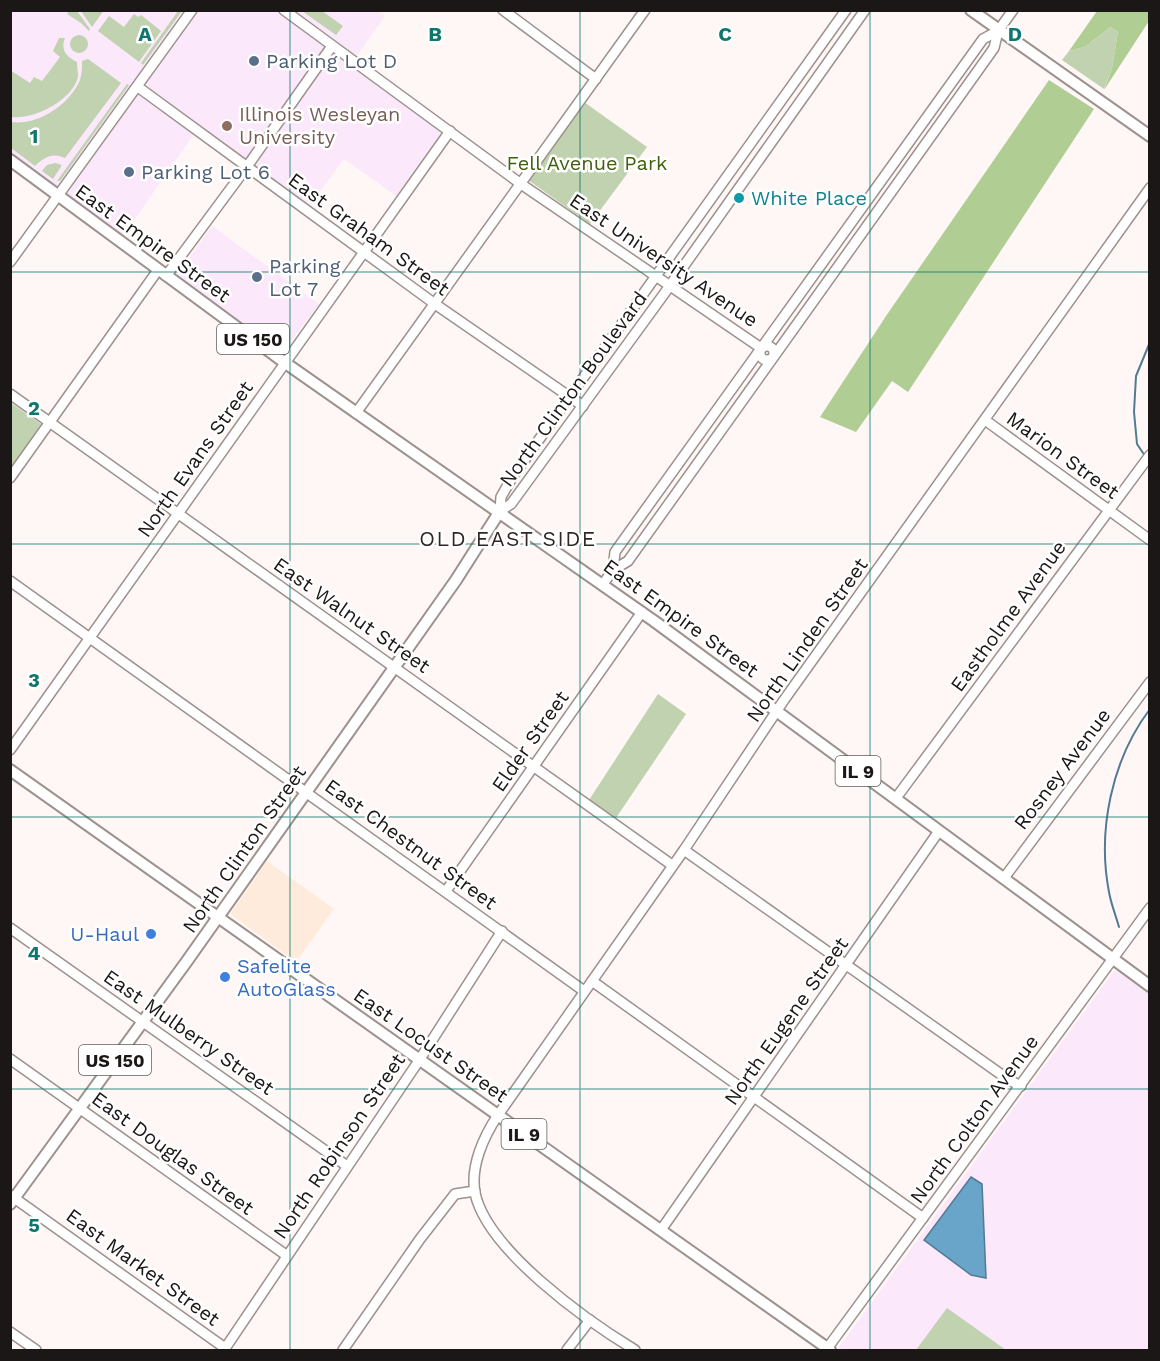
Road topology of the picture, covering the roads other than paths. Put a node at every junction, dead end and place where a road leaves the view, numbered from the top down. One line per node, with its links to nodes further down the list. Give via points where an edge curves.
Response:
1 (192, 10): 14 (street)
2 (285, 10): 10 (street, East University Avenue)
3 (503, 10): 13 (street)
4 (645, 10): 13 (street)
5 (846, 10): 11 (street, North Clinton Boulevard)
6 (865, 10): 12 (street, North Clinton Boulevard)
7 (971, 10): 9 (main road)
8 (1013, 10): 9 (street)
9 (998, 30): 16 (main road); 19 (street, via 982,39); 21 (street, via 994,48)
10 (332, 46): 15 (street, East University Avenue); 18 (street)
11 (804, 68): 12 (street); 20 (street, North Clinton Boulevard)
12 (818, 78): 23 (street, North Clinton Boulevard)
13 (596, 79): 22 (street)
14 (138, 87): 18 (street, East Graham Street); 25 (street)
15 (450, 131): 22 (street, East University Avenue); 28 (street, North Evans Street)
16 (1149, 136)
17 (10, 160): 25 (main road, East Empire Street / US 150)
18 (246, 168): 28 (street, East Graham Street); 30 (street)
19 (890, 169): 21 (street); 26 (street)
20 (728, 174): 23 (street); 31 (street, North Clinton Boulevard)
21 (902, 177): 27 (street)
22 (521, 184): 31 (street, East University Avenue); 33 (street)
23 (742, 184): 32 (street, North Clinton Boulevard)
24 (1149, 188): 41 (street, North Linden Street)
25 (58, 196): 29 (street); 30 (main road, East Empire Street / US 150)
26 (867, 200): 27 (street); 34 (street)
27 (879, 209): 35 (street)
28 (364, 253): 33 (street, East Graham Street); 36 (street, North Evans Street)
29 (10, 262)
30 (162, 273): 36 (main road, East Empire Street / US 150); 42 (street)
31 (655, 276): 32 (street, East University Avenue); 38 (street, North Clinton Boulevard)
32 (670, 286): 34 (street, East University Avenue); 39 (street, North Clinton Boulevard)
33 (435, 304): 38 (street, East Graham Street); 40 (street)
34 (761, 348): 35 (street, via 763,359); 44 (street)
35 (772, 358): 45 (street)
36 (284, 362): 40 (main road, East Empire Street / US 150); 49 (street, North Evans Street)
37 (10, 394): 42 (street, East Walnut Street)
38 (569, 397): 39 (street, East Graham Street); 48 (street, North Clinton Boulevard, via 501,497)
39 (583, 406): 48 (street, North Clinton Boulevard, via 511,504)
40 (356, 413): 48 (main road, East Empire Street / US 150)
41 (985, 420): 47 (street, Marion Street); 58 (street, North Linden Street)
42 (50, 422): 46 (street); 49 (street, East Walnut Street)
43 (1149, 455): 47 (street, Eastholme Avenue)
44 (682, 458): 45 (street); 51 (street, via 615,552)
45 (694, 467): 51 (street, via 628,561)
46 (10, 478)
47 (1109, 510): 50 (street, Marion Street); 63 (street, Eastholme Avenue)
48 (500, 511): 53 (main road, East Empire Street / IL 9); 56 (main road, North Clinton Street / US 150)
49 (179, 514): 55 (street, North Evans Street); 56 (street, East Walnut Street)
50 (1149, 540)
51 (613, 570): 53 (street)
52 (10, 581): 55 (street, East Chestnut Street)
53 (603, 584): 54 (main road, East Empire Street / IL 9)
54 (642, 612): 58 (main road, East Empire Street / IL 9); 60 (street, Elder Street)
55 (90, 638): 59 (street, North Evans Street); 62 (street, East Chestnut Street)
56 (394, 667): 60 (street, East Walnut Street); 62 (main road, North Clinton Street / US 150)
57 (1149, 682): 67 (street, Rosney Avenue)
58 (778, 711): 63 (main road, East Empire Street / IL 9); 65 (street, North Linden Street)
59 (10, 750)
60 (534, 767): 66 (street, East Walnut Street); 68 (street, Elder Street)
61 (10, 770): 70 (main road, East Locust Street)
62 (306, 791): 68 (street, East Chestnut Street); 70 (main road, North Clinton Street / US 150)
63 (896, 798): 64 (main road, East Empire Street / IL 9)
64 (939, 831): 67 (main road, East Empire Street / IL 9); 74 (street, North Eugene Street)
65 (684, 850): 66 (street, North Linden Street); 74 (street)
66 (672, 865): 75 (street, North Linden Street)
67 (1004, 878): 73 (main road, East Empire Street / IL 9)
68 (447, 891): 72 (street, East Chestnut Street)
69 (1149, 908): 73 (street, North Colton Avenue)
70 (218, 916): 78 (main road, North Clinton Street / US 150); 80 (main road, East Locust Street / IL 9)
71 (10, 928): 78 (street, East Mulberry Street)
72 (502, 931): 77 (street, East Chestnut Street); 80 (street, North Robinson Street)
73 (1112, 958): 76 (main road, East Empire Street / IL 9); 81 (street, North Colton Avenue)
74 (847, 965): 81 (street); 82 (street, North Eugene Street)
75 (592, 981): 77 (street, North Linden Street); 82 (street)
76 (1149, 986)
77 (584, 991): 84 (street, North Linden Street)
78 (143, 1022): 83 (main road, North Clinton Street / US 150); 85 (street, East Mulberry Street)
79 (10, 1059): 83 (street, East Douglas Street)
80 (420, 1059): 84 (main road, East Locust Street / IL 9); 85 (street, North Robinson Street)
81 (1021, 1086): 88 (street, North Colton Avenue)
82 (754, 1098): 88 (street); 89 (street, North Eugene Street)
83 (80, 1109): 87 (main road, North Clinton Street / US 150); 90 (street, East Douglas Street)
84 (498, 1115): 86 (street, North Linden Street, via 482,1143); 89 (main road, East Locust Street / IL 9)
85 (346, 1166): 90 (street, North Robinson Street)
86 (475, 1191): 91 (street, via 498,1239 540,1280); 95 (street, via 455,1194)
87 (12, 1199): 93 (street, East Market Street)
88 (923, 1218): 98 (street, North Colton Avenue)
89 (661, 1230): 98 (main road, East Locust Street / IL 9)
90 (286, 1256): 93 (street, North Robinson Street)
91 (590, 1320): 96 (street); 97 (street)
92 (10, 1332): 94 (street)
93 (225, 1349)
94 (36, 1350)
95 (343, 1350)
96 (567, 1350)
97 (635, 1350)
98 (828, 1350)

